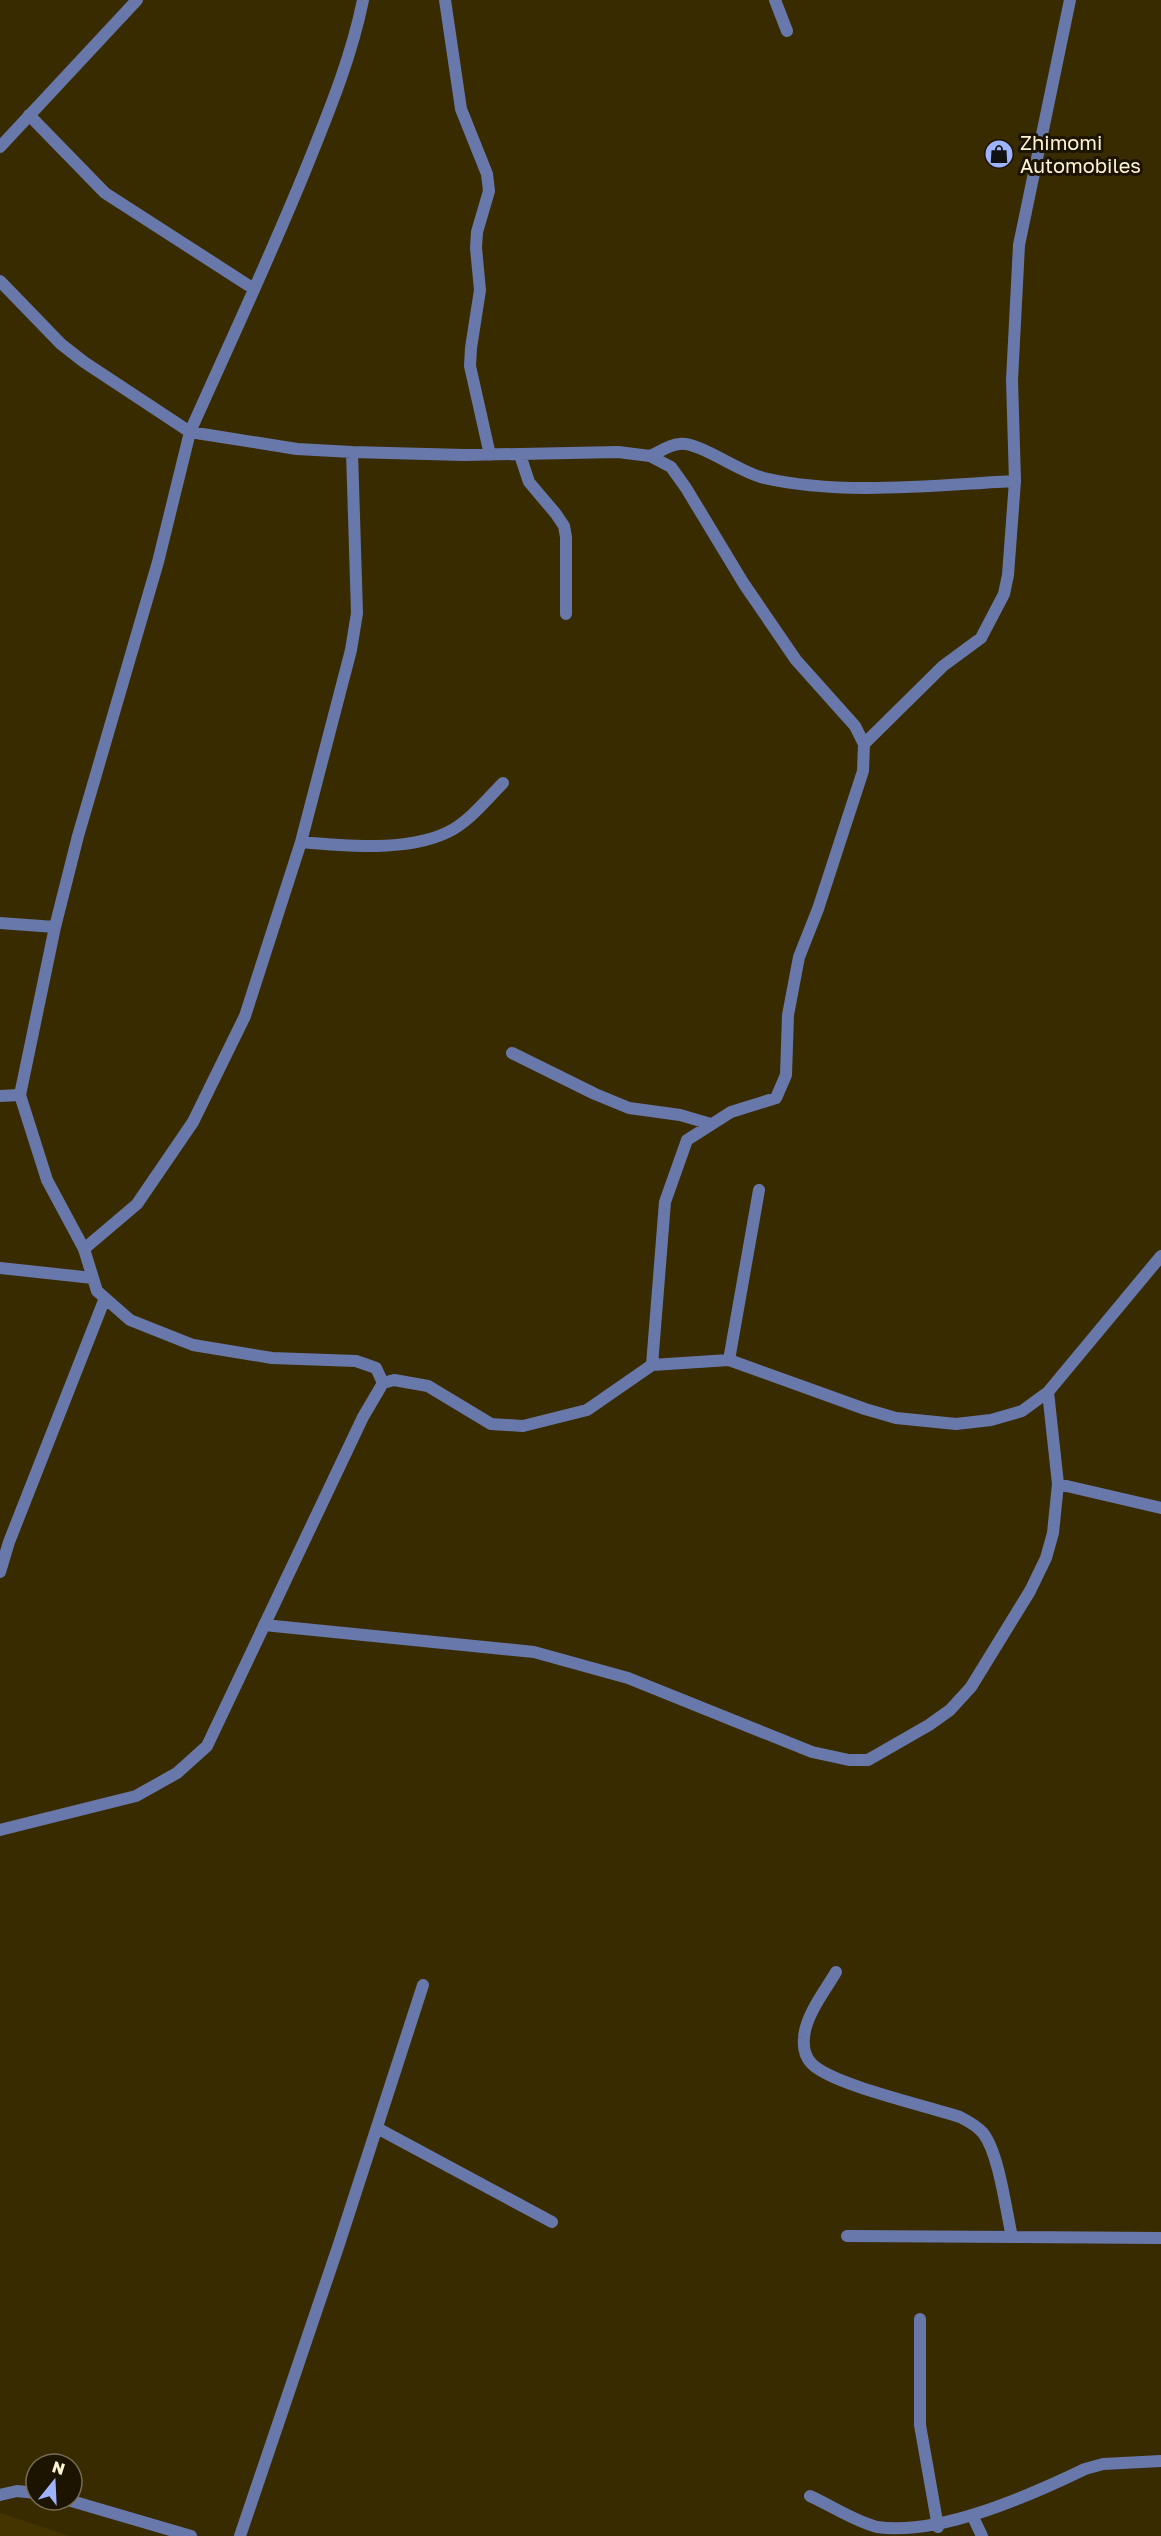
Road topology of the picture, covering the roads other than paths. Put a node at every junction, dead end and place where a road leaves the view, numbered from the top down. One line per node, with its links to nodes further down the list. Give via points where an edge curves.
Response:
1 (137, 0): 7 (street)
2 (363, 0): 10 (street, via 345,72)
3 (445, 0): 14 (street, via 461,109 488,174 489,190 477,232 480,290 470,366)
4 (775, 0): 6 (street)
5 (1070, 0): 16 (street, via 1019,245 1012,380)
6 (787, 31)
7 (29, 115): 8 (street); 10 (street, via 105,193)
8 (0, 147)
9 (0, 281): 11 (street, via 76,356)
10 (254, 289): 11 (street)
11 (190, 432): 12 (street, via 297,449); 22 (street, via 158,562)
12 (352, 452): 14 (street); 20 (street, via 357,613)
13 (520, 454): 14 (street); 15 (street); 17 (street, via 529,482 564,526)
14 (490, 455)
15 (650, 456): 16 (street, via 682,443 747,473 792,484 885,488); 18 (street, via 671,467 796,660 855,726)
16 (1015, 481): 18 (street, via 1008,575 997,611 981,638 943,666)
17 (566, 614)
18 (864, 744): 26 (street, via 863,771 799,957 788,1015 786,1075 776,1098 731,1112)
19 (503, 783): 20 (street, via 450,832 424,841 352,847)
20 (301, 842): 28 (street, via 245,1016 193,1122 138,1204)
21 (0, 923): 22 (street)
22 (55, 927): 24 (street)
23 (512, 1053): 26 (street, via 629,1108)
24 (20, 1095): 25 (street); 28 (street, via 47,1180)
25 (0, 1096)
26 (711, 1124): 34 (street, via 687,1140 665,1202)
27 (759, 1190): 33 (street)
28 (84, 1249): 31 (street)
29 (1161, 1256): 36 (street)
30 (0, 1268): 31 (street)
31 (93, 1278): 32 (street, via 97,1291)
32 (105, 1298): 35 (street, via 130,1320 193,1345 272,1358 356,1361 376,1368); 39 (street)
33 (729, 1360): 34 (street); 36 (street, via 865,1409 926,1422 991,1420 1022,1411)
34 (652, 1365): 35 (street, via 586,1410 523,1426 491,1424 428,1386 394,1380)
35 (383, 1383): 40 (street)
36 (1048, 1392): 37 (street)
37 (1058, 1484): 38 (street); 40 (street, via 1046,1558 971,1687 943,1715 868,1760 812,1752 628,1678 534,1652)
38 (1161, 1508)
39 (0, 1572)
40 (264, 1625): 41 (street, via 207,1746 177,1773 136,1796)
41 (0, 1830)
42 (836, 1972): 47 (street, via 806,2026 806,2056 813,2065 843,2081 973,2124 989,2143 997,2166)
43 (423, 1985): 44 (street)
44 (377, 2128): 45 (street); 58 (street)
45 (552, 2222)
46 (847, 2236): 47 (street)
47 (1012, 2237): 48 (street)
48 (1161, 2238)
49 (920, 2319): 56 (street, via 920,2425)
50 (1161, 2461): 55 (street, via 1103,2464 1085,2469)
51 (24, 2492): 52 (street)
52 (0, 2495)
53 (810, 2496): 56 (street, via 876,2527 909,2532)
54 (84, 2505): 57 (street)
55 (973, 2517): 56 (street); 59 (street)
56 (938, 2527)
57 (191, 2536)
58 (240, 2536)
59 (982, 2536)

